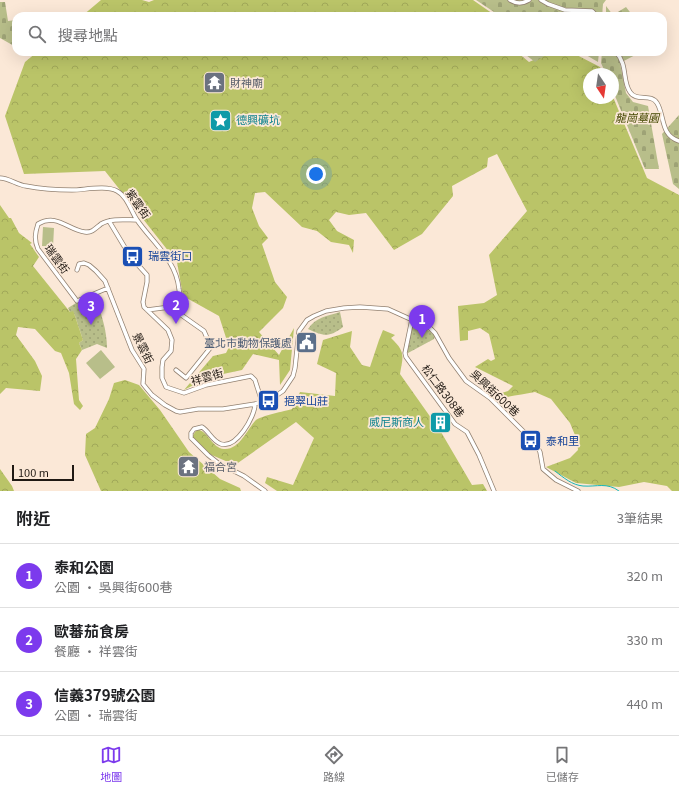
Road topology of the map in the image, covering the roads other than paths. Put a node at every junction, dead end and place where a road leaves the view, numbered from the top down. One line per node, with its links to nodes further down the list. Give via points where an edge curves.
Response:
1 (510, 0): 2 (street, via 519,3)
2 (529, 0)
3 (542, 0): 4 (street, via 565,10)
4 (593, 12)
5 (620, 56): 6 (street, via 629,92 638,98 654,100 658,104 666,132)
6 (679, 140)
7 (0, 178): 8 (street, 紫雲街, via 25,186 50,189 110,188 119,191)
8 (137, 220): 9 (street, 瑞雲街); 12 (street, 紫雲街, via 176,272 179,299 177,304)
9 (109, 221): 11 (street, 瑞雲街, via 86,233 66,224 43,221 38,224 35,236 42,256 77,301); 13 (street, via 130,256 147,275 143,302)
10 (77, 270): 11 (street, 景雲街, via 79,264 89,265)
11 (108, 288): 17 (street, 景雲街, via 132,350 144,369 143,384 152,395 180,412)
12 (170, 307): 13 (street); 15 (street, via 204,331 211,347 186,378)
13 (147, 310): 16 (street, 祥雲街, via 168,330 172,340 171,352 163,360 162,367 162,378 166,387 184,393 206,384 251,376 255,380)
14 (412, 319): 16 (street, 吳興街600巷, via 388,309 360,307 326,311 314,316 307,320 299,331 294,372 288,385 278,395); 19 (street, 松仁路308巷, via 406,357 455,424 467,432); 20 (street, 吳興街600巷, via 435,333 466,381 490,398 536,444 540,452 542,469 556,480)
15 (176, 370)
16 (262, 402): 17 (street, 景雲街)
17 (255, 404): 18 (street, via 250,421 230,443 218,442 199,426 194,429 191,436 218,463 244,476)
18 (265, 491)
19 (494, 491)
20 (578, 491)

